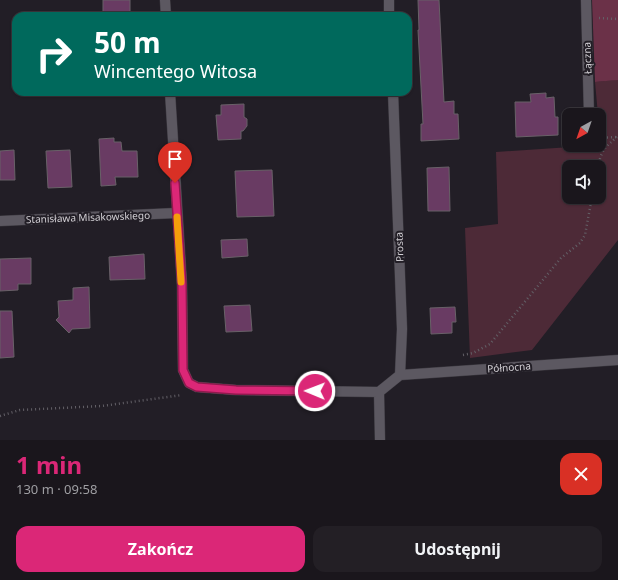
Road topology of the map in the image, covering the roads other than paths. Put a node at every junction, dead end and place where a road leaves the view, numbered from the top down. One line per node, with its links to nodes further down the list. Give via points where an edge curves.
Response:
1 (165, 0): 4 (street)
2 (389, 0): 5 (street)
3 (586, 0): 8 (street, Łączna)
4 (166, 12)
5 (389, 12)
6 (170, 96): 9 (street)
7 (392, 96): 12 (street, Prosta, via 402,329)
8 (589, 108)
9 (176, 214): 10 (street, Stanisława Misakowskiego); 13 (street, via 182,285 183,370 193,385 236,390)
10 (0, 221)
11 (618, 360): 12 (street, Północna)
12 (400, 375): 13 (street)
13 (379, 392): 14 (street)
14 (380, 440)

